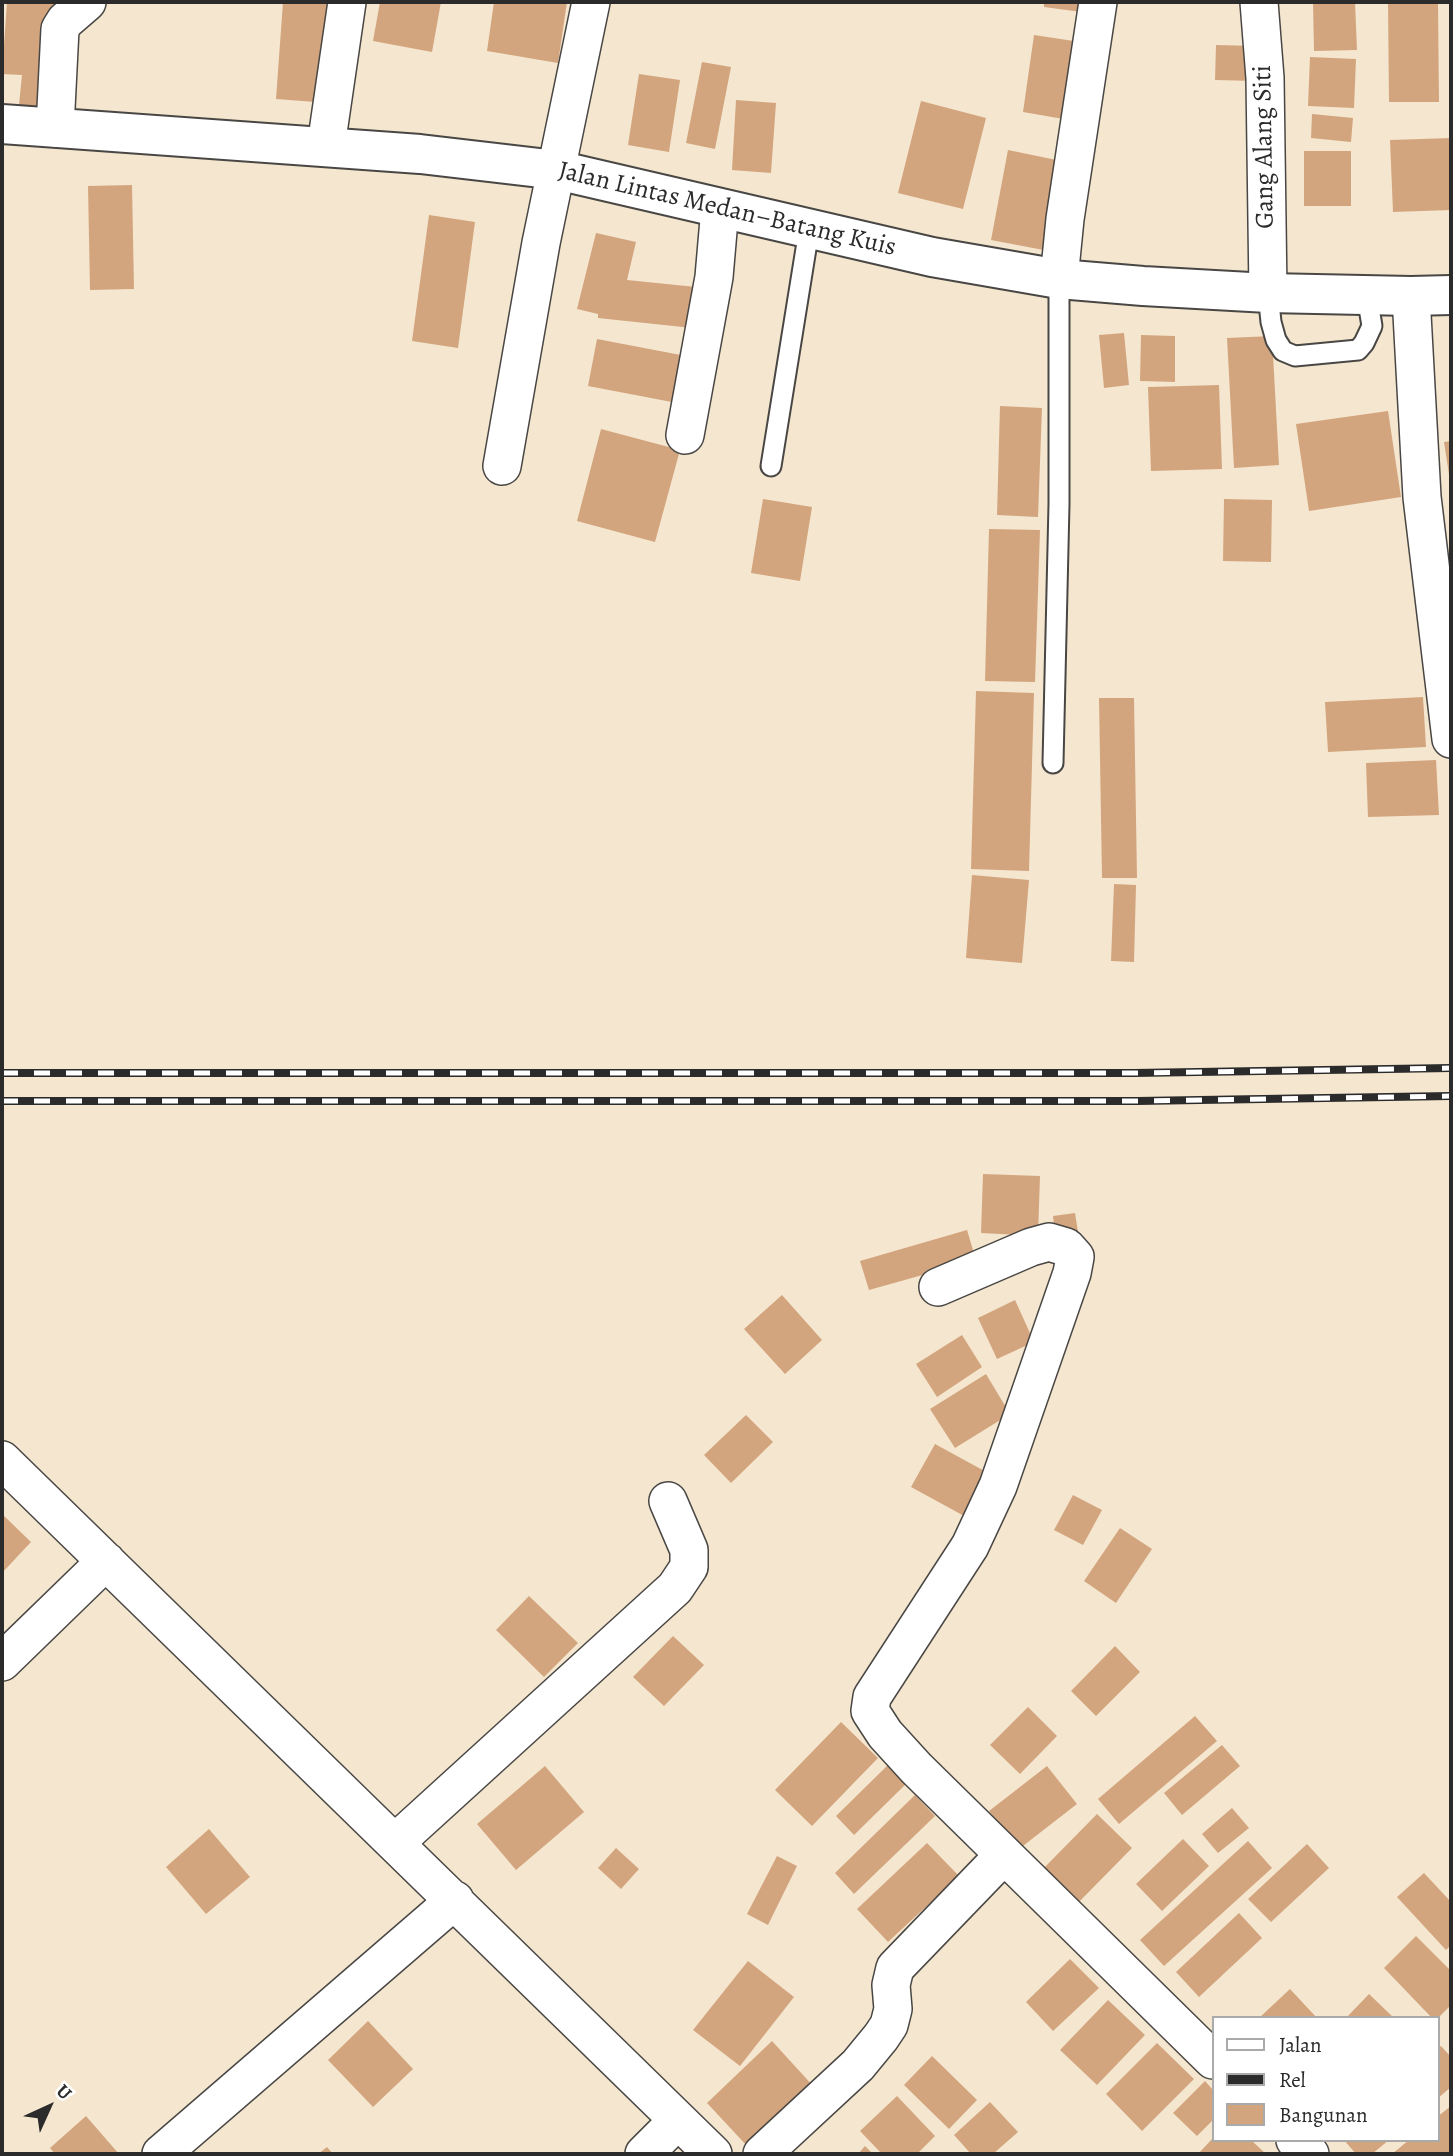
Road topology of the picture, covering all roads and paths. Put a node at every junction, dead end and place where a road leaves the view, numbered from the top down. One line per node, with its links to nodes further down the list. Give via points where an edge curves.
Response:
1 (87, 2): 7 (street, via 60,29)
2 (347, 2): 8 (street)
3 (591, 2): 9 (street)
4 (1098, 2): 12 (street)
5 (1259, 2): 13 (street, Gang Alang Siti, via 1265,78)
6 (2, 124): 7 (highway, Jalan Lintas Medan–Batang Kuis)
7 (55, 128): 8 (highway, Jalan Lintas Medan–Batang Kuis)
8 (326, 146): 9 (highway, Jalan Lintas Medan–Batang Kuis)
9 (556, 170): 10 (highway, Jalan Lintas Medan–Batang Kuis); 19 (street)
10 (720, 208): 11 (highway, Jalan Lintas Medan–Batang Kuis); 17 (street, via 714,277)
11 (809, 230): 12 (highway, Jalan Lintas Medan–Batang Kuis); 18 (lane)
12 (1059, 279): 13 (highway, Jalan Lintas Medan–Batang Kuis); 21 (lane)
13 (1268, 293): 15 (highway, Jalan Lintas Medan–Batang Kuis); 15 (lane, via 1276,340 1283,351 1294,356 1358,351 1372,326)
14 (1451, 295): 16 (highway, Jalan Lintas Medan–Batang Kuis)
15 (1367, 296): 16 (highway, Jalan Lintas Medan–Batang Kuis)
16 (1411, 296): 20 (street, via 1422,497)
17 (685, 435)
18 (771, 466)
19 (502, 467)
20 (1451, 739)
21 (1053, 764)
22 (937, 1287): 28 (street, via 1049,1242 1066,1247 1075,1257 998,1486 970,1546 870,1705 893,1743)
23 (2, 1460): 25 (street)
24 (668, 1501): 27 (street, via 689,1550 689,1567 675,1588)
25 (106, 1561): 26 (street); 27 (street)
26 (2, 1662)
27 (396, 1842): 29 (street)
28 (1003, 1856): 30 (street); 36 (street, via 895,1968 892,2016 874,2047)
29 (455, 1900): 31 (street); 33 (street)
30 (1212, 2059)
31 (678, 2120): 34 (street); 35 (street)
32 (1297, 2142): 37 (street)
33 (161, 2154)
34 (644, 2154)
35 (713, 2154)
36 (762, 2154)
37 (1310, 2154)

